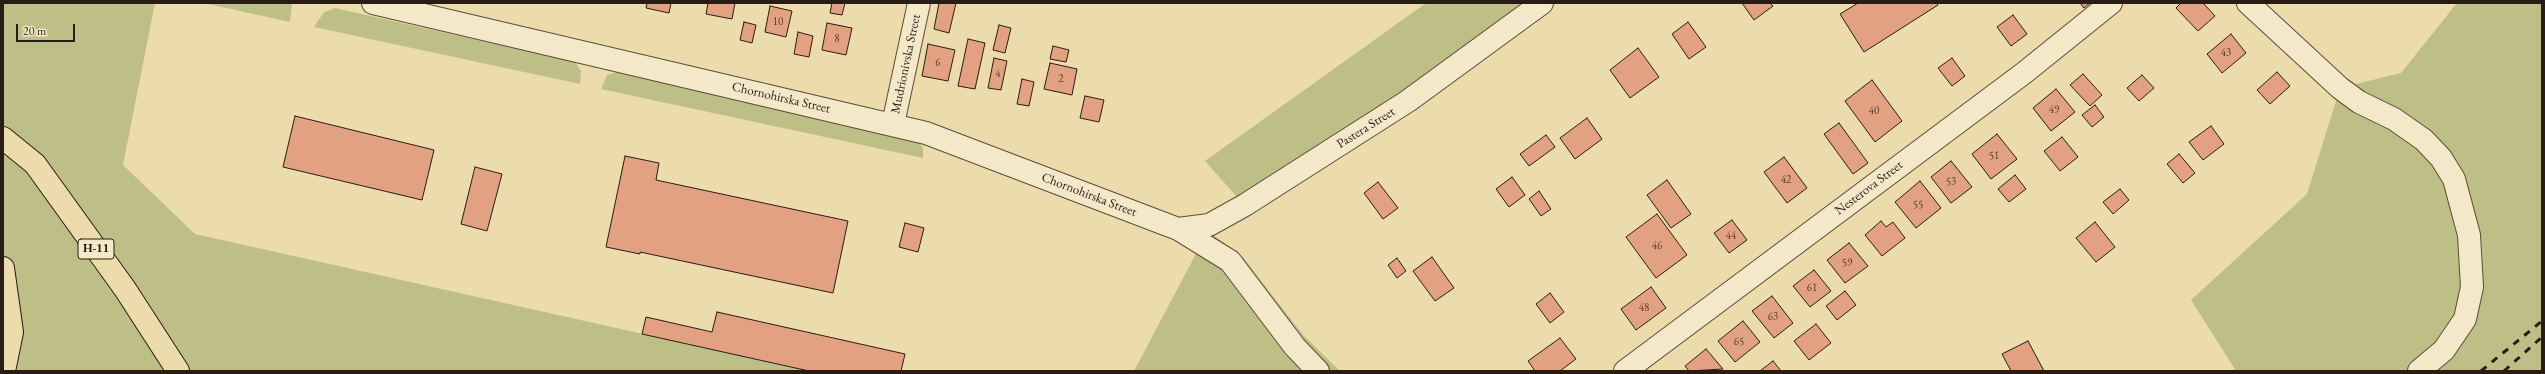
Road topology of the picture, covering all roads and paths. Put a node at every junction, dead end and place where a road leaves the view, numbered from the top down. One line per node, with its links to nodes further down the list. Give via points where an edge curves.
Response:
1 (373, 3): 6 (street, Chornohirska Street)
2 (919, 3): 6 (street, Mudrionivska Street)
3 (1542, 3): 8 (street, Pastera Street, via 1408,101 1245,206 1209,225)
4 (2111, 3): 13 (street, Nesterova Street, via 2024,73)
5 (2248, 3): 14 (street, via 2340,88 2359,102 2394,119 2424,140 2441,158 2454,179 2469,235 2472,287 2465,319 2444,350)
6 (893, 124): 8 (street, Chornohirska Street, via 945,140)
7 (3, 138): 11 (main road, Н-11, via 35,164 125,289)
8 (1178, 229): 12 (street, Chornohirska Street, via 1230,261 1295,347)
9 (3, 268): 10 (main road, via 12,332)
10 (4, 371)
11 (178, 371)
12 (1318, 371)
13 (1625, 371)
14 (2420, 371)

